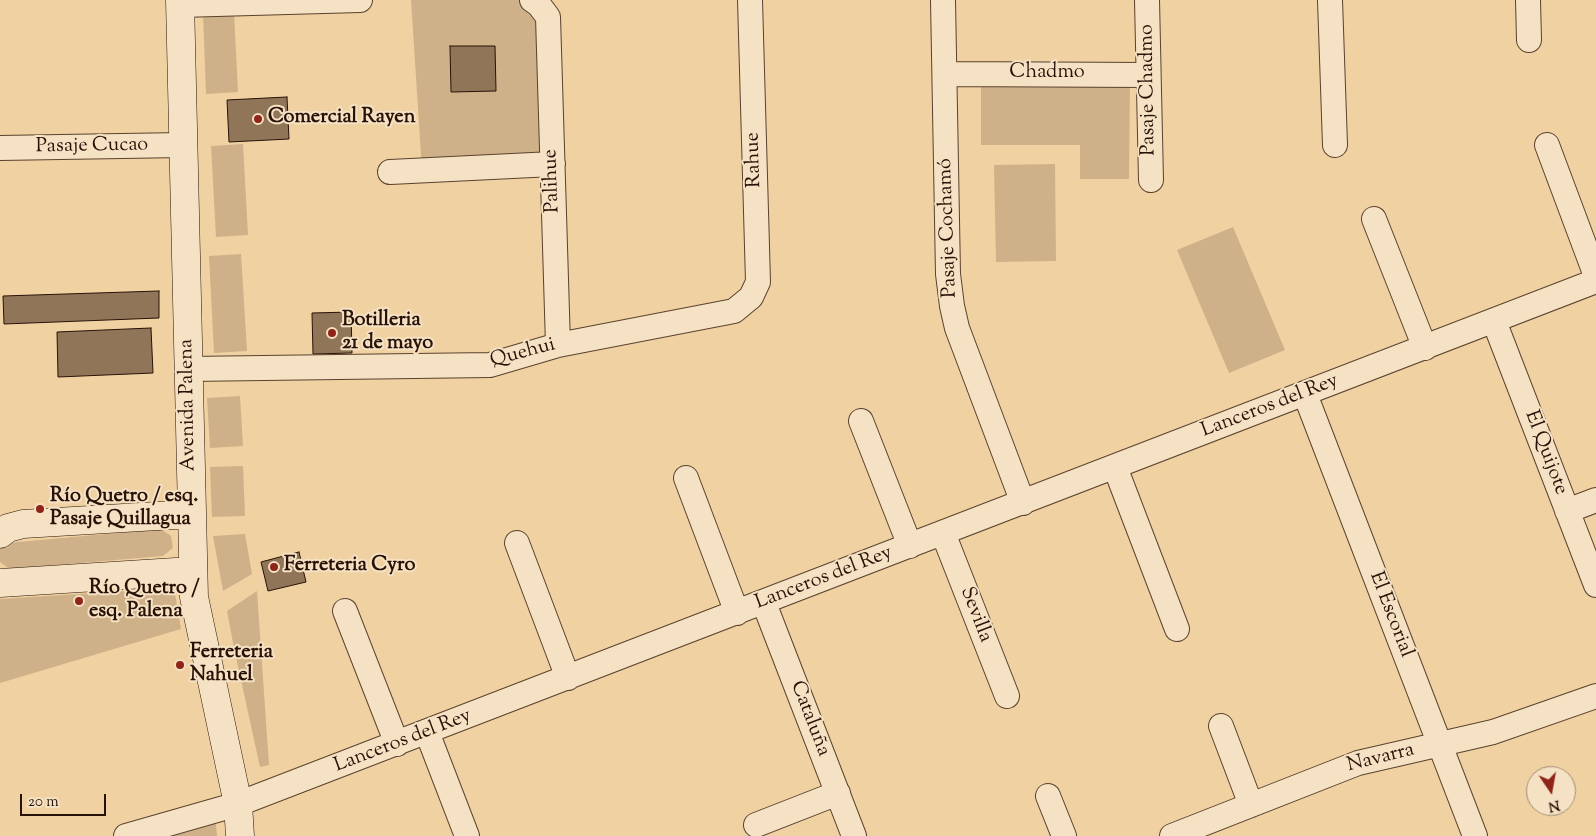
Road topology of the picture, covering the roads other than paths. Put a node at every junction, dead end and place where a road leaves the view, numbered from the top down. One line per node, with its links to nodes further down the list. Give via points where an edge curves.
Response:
1 (360, 0): 7 (street)
2 (750, 0): 22 (street, Rahue, via 758,282 751,297)
3 (943, 0): 10 (street, Pasaje Cochamó)
4 (1147, 0): 11 (street, Pasaje Chadmo)
5 (1330, 0): 13 (street)
6 (1528, 0): 9 (street)
7 (180, 3): 12 (street, Avenida Palena)
8 (540, 8): 16 (street, Palihue)
9 (1529, 40)
10 (945, 74): 11 (street, Chadmo); 32 (street, Pasaje Cochamó, via 948,274 952,306 957,328)
11 (1148, 75): 18 (street, Pasaje Chadmo)
12 (183, 145): 15 (street, Pasaje Cucao); 26 (street, Avenida Palena)
13 (1334, 145)
14 (1547, 145): 20 (street)
15 (0, 148)
16 (553, 164): 17 (street); 24 (street, Palihue)
17 (390, 172)
18 (1151, 180)
19 (1374, 219): 25 (street)
20 (1596, 276)
21 (1596, 282): 23 (street, Lanceros del Rey)
22 (734, 311): 24 (street, Quehui)
23 (1494, 321): 25 (street, Lanceros del Rey); 33 (street, El Quijote)
24 (558, 345): 26 (street, Quehui, via 490,365)
25 (1425, 348): 27 (street, Lanceros del Rey)
26 (188, 369): 34 (street, Avenida Palena)
27 (1305, 394): 29 (street, Lanceros del Rey); 52 (street, El Escorial)
28 (861, 421): 38 (street, Lanceros del Rey)
29 (1115, 467): 32 (street, Lanceros del Rey); 45 (street)
30 (686, 478): 44 (street, Lanceros del Rey)
31 (1596, 500): 33 (street)
32 (1023, 503): 35 (street, Lanceros del Rey)
33 (1567, 511): 41 (street, El Quijote)
34 (191, 514): 36 (street, via 23,524); 39 (street, Avenida Palena)
35 (943, 533): 38 (street, Lanceros del Rey); 47 (street, Sevilla)
36 (0, 534)
37 (517, 543): 46 (street)
38 (910, 546): 42 (street, Lanceros del Rey)
39 (192, 571): 40 (street); 55 (street, Avenida Palena, via 198,620)
40 (0, 583)
41 (1596, 585)
42 (764, 602): 44 (street, Lanceros del Rey); 53 (street, Cataluña)
43 (345, 611): 51 (street)
44 (737, 613): 46 (street, Lanceros del Rey)
45 (1177, 629)
46 (568, 678): 50 (street, Lanceros del Rey)
47 (1007, 696)
48 (1596, 696): 52 (street, Navarra, via 1493,732)
49 (1220, 726): 56 (street)
50 (427, 732): 51 (street, Lanceros del Rey); 60 (street)
51 (397, 744): 55 (street, Lanceros del Rey)
52 (1440, 744): 56 (street, Navarra, via 1358,763); 64 (street, El Escorial)
53 (838, 793): 57 (street); 61 (street, Cataluña)
54 (1048, 796): 62 (street)
55 (238, 804): 58 (street, Lanceros del Rey); 59 (street, Avenida Palena)
56 (1251, 804): 63 (street, Navarra)
57 (756, 825)
58 (126, 836)
59 (240, 836)
60 (467, 836)
61 (854, 836)
62 (1064, 836)
63 (1172, 836)
64 (1475, 836)

